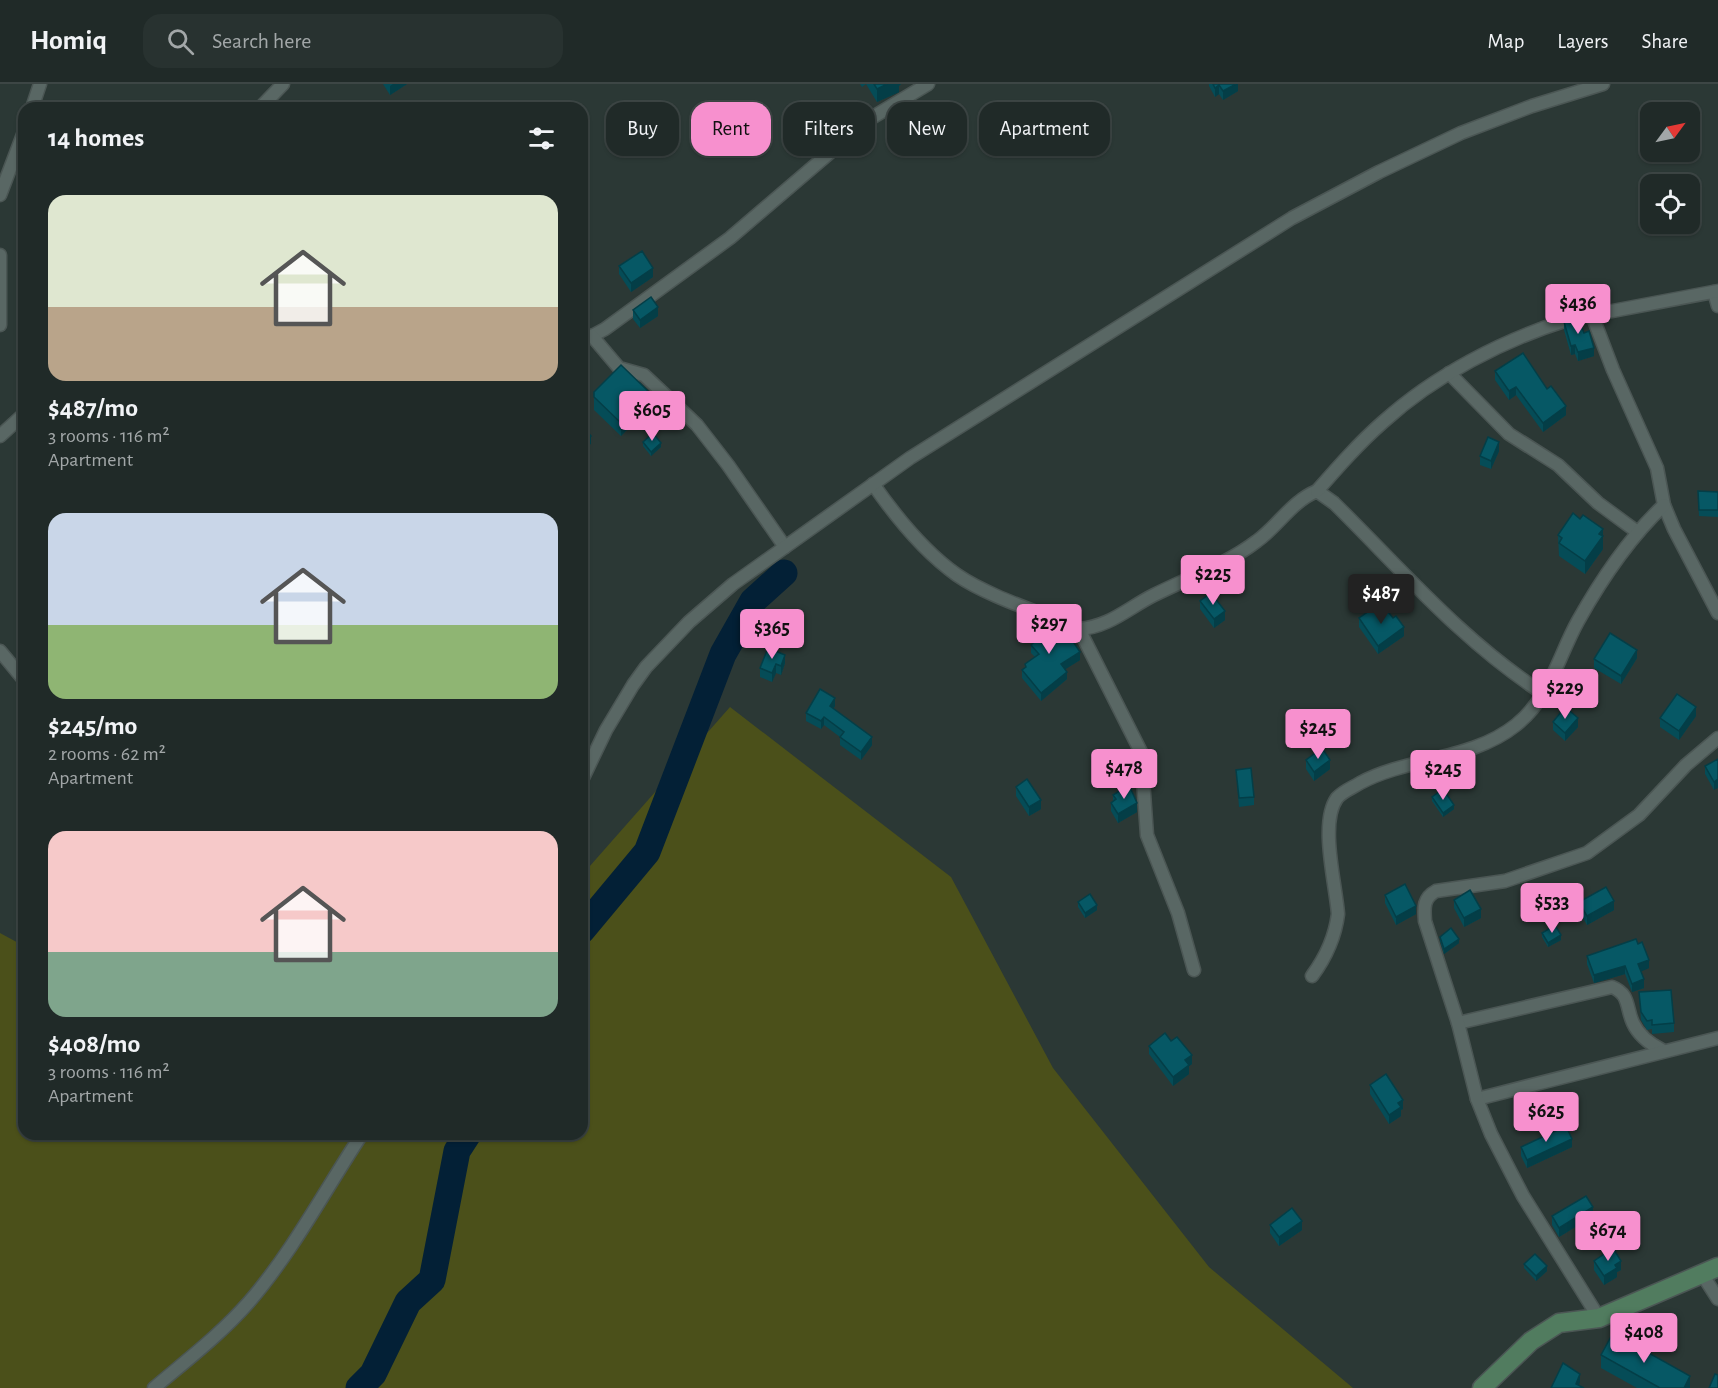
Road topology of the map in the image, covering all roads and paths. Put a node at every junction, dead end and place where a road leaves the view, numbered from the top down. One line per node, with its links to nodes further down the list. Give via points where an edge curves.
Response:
1 (40, 84): 6 (street)
2 (283, 84): 7 (street)
3 (928, 84): 15 (street, via 868,120 730,238)
4 (1603, 84): 5 (street)
5 (1570, 90): 20 (street, via 1461,133 1292,218 1067,357)
6 (34, 102)
7 (266, 102)
8 (18, 148): 9 (street)
9 (0, 195)
10 (0, 255): 14 (street)
11 (1716, 291): 12 (street); 13 (street)
12 (1718, 306)
13 (1592, 315): 17 (street, via 1546,327); 22 (street, via 1657,468)
14 (0, 324)
15 (588, 334)
16 (588, 336): 24 (street, via 619,368 644,375 697,425)
17 (1449, 373): 21 (street, via 1386,419); 23 (street, via 1509,434 1558,465 1598,503)
18 (18, 419): 19 (street)
19 (0, 435)
20 (873, 484): 24 (street); 26 (street, via 908,530 957,575)
21 (1317, 491): 26 (street, via 1299,501 1252,545 1108,622); 29 (street, via 1334,503 1464,634)
22 (1664, 505): 23 (street); 25 (street)
23 (1636, 531): 29 (street, via 1577,622)
24 (785, 547): 31 (street, via 733,584 646,667 618,708)
25 (1718, 613)
26 (1079, 629): 32 (street, via 1141,752 1147,835 1181,921)
27 (0, 651): 28 (street)
28 (18, 673)
29 (1544, 694): 33 (street, via 1514,727 1482,744 1377,774 1336,799 1329,818 1336,930)
30 (1718, 738): 34 (street, via 1686,765 1639,815 1587,853 1505,881 1430,894 1424,906 1425,921)
31 (588, 768)
32 (1194, 970)
33 (1312, 976)
34 (1458, 1023): 36 (street, via 1612,987 1626,997 1633,1024 1641,1036); 37 (street)
35 (1718, 1038): 36 (street)
36 (1662, 1050): 37 (street)
37 (1477, 1099): 41 (street, via 1523,1196)
38 (358, 1140): 42 (street, via 261,1287 226,1326)
39 (1710, 1271): 40 (street); 41 (street)
40 (1718, 1299)
41 (1599, 1318): 43 (street, via 1559,1323 1531,1341)
42 (154, 1388)
43 (1482, 1388)

